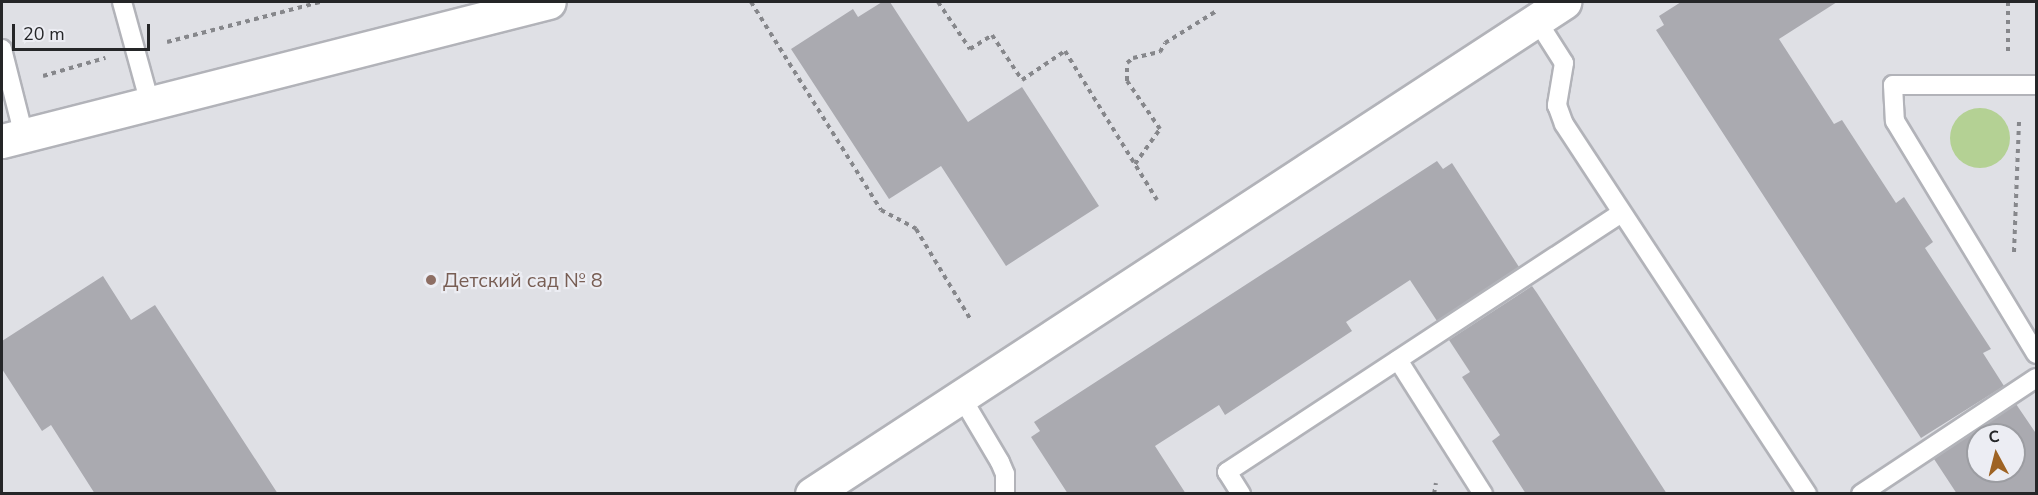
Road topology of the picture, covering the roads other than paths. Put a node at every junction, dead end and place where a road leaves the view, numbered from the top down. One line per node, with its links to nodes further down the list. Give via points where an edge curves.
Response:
1 (122, 2): 7 (lane)
2 (549, 2): 7 (street)
3 (1564, 2): 4 (street)
4 (1536, 19): 9 (lane, via 1564,63 1557,105 1564,124); 13 (street)
5 (2, 49): 8 (lane)
6 (2022, 85): 10 (lane, via 1893,85 1895,121)
7 (150, 104): 8 (street)
8 (13, 138)
9 (1622, 213): 11 (lane); 18 (lane)
10 (2037, 354)
11 (1398, 360): 16 (lane, via 1227,472); 17 (lane)
12 (2037, 378): 19 (lane)
13 (962, 398): 14 (street); 15 (lane, via 1005,474)
14 (812, 494)
15 (1005, 494)
16 (1241, 494)
17 (1484, 494)
18 (1807, 494)
19 (1861, 494)

